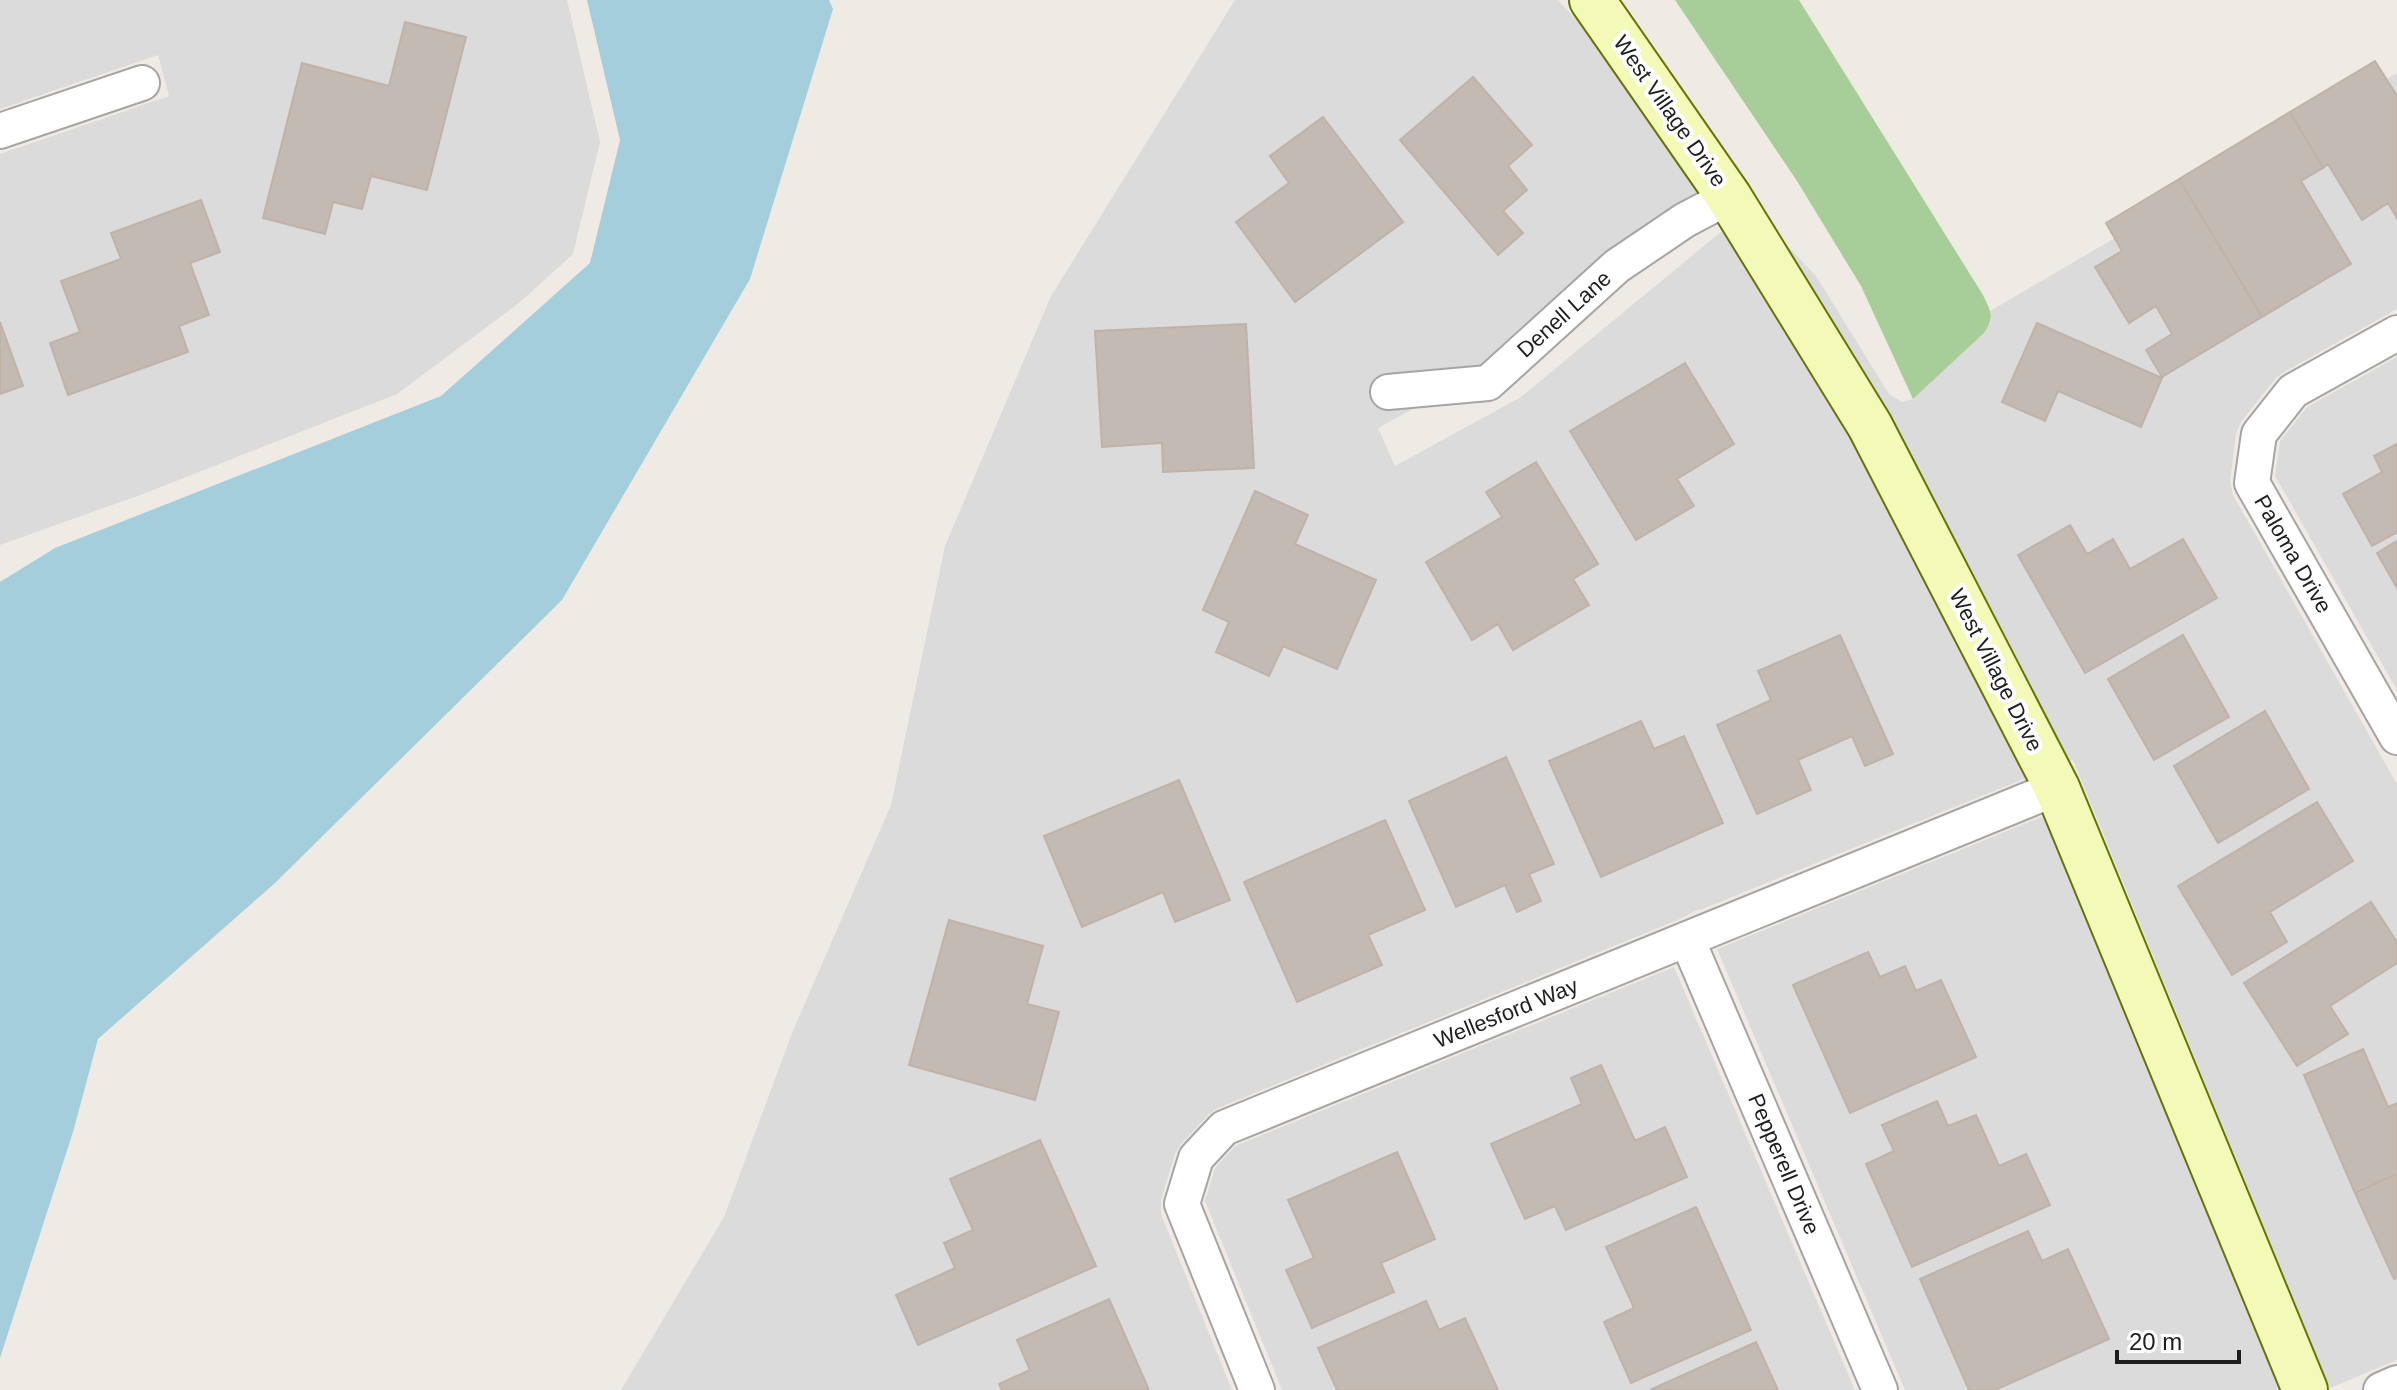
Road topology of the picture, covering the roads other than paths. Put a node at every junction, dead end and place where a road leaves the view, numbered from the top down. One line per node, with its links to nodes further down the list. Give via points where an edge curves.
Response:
1 (1592, 0): 4 (street, West Village Drive)
2 (142, 83): 3 (street)
3 (0, 131)
4 (1729, 197): 6 (street, Denell Lane, via 1617,266 1488,383); 8 (street, West Village Drive, via 1870,426)
5 (2397, 333): 7 (street, Paloma Drive, via 2293,391 2259,434 2252,483)
6 (1388, 392)
7 (2397, 737)
8 (2057, 788): 9 (street, Wellesford Way); 13 (street, West Village Drive)
9 (1687, 939): 11 (street, Wellesford Way, via 1224,1128 1196,1158 1182,1204); 12 (street, Pepperell Drive)
10 (2397, 1383): 14 (street)
11 (1257, 1390)
12 (1880, 1390)
13 (2305, 1390)
14 (2381, 1390)

